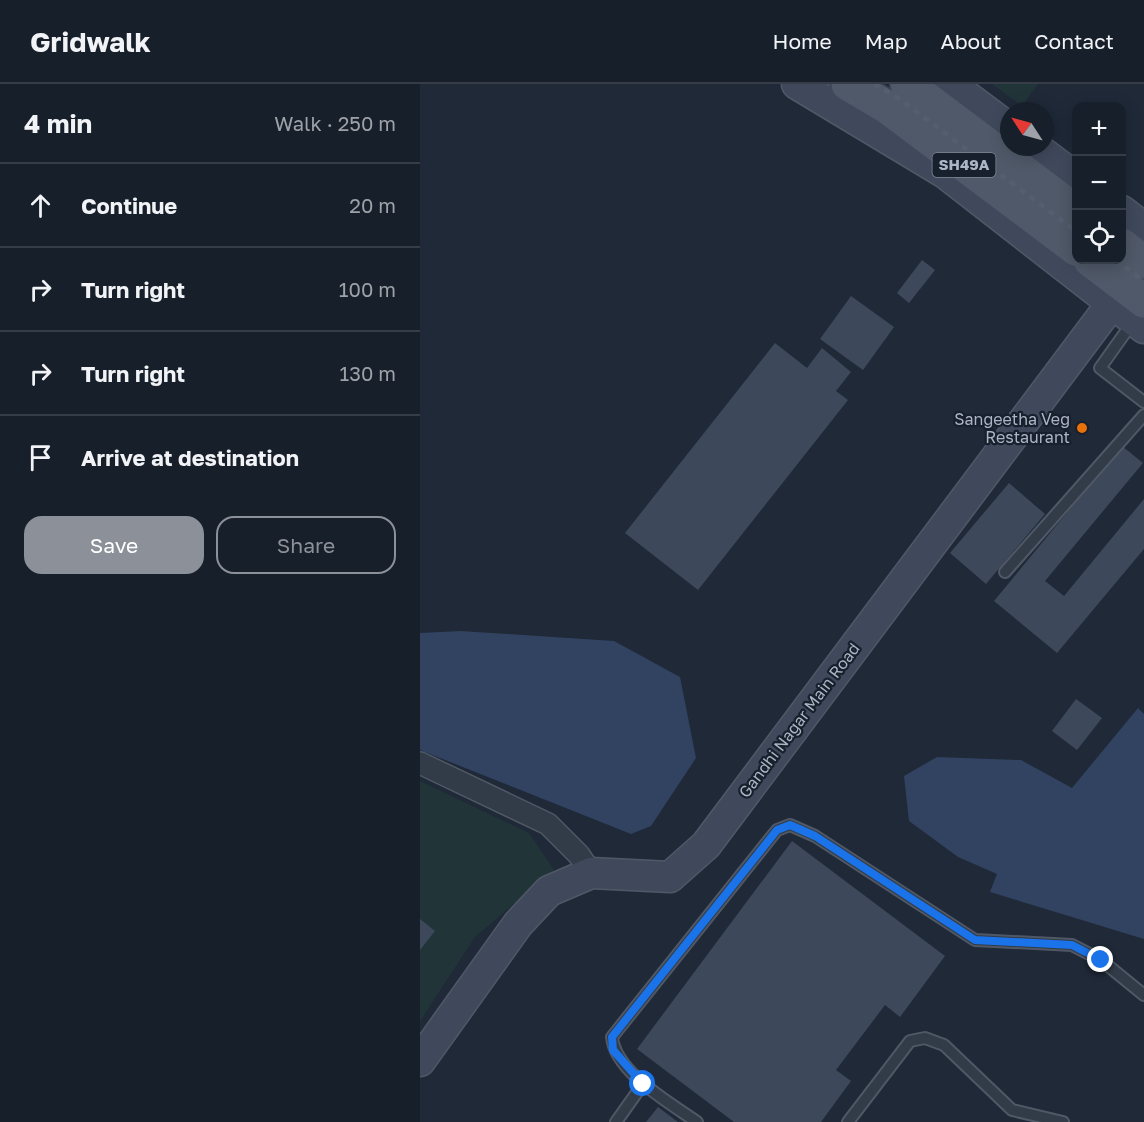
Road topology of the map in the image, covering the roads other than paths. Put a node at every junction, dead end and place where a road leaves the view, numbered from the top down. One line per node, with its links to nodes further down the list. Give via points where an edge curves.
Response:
1 (797, 84): 12 (street, via 945,172)
2 (848, 84): 10 (main road, SH49A, via 887,107)
3 (907, 84): 8 (main road, SH49A)
4 (950, 84): 5 (street)
5 (1000, 121)
6 (1047, 156): 7 (street)
7 (1072, 174)
8 (1076, 210)
9 (1126, 229): 12 (street)
10 (1072, 245)
11 (1104, 264): 12 (main road)
12 (1136, 273): 13 (lane, via 1100,368); 17 (street, Gandhi Nagar Main Road, via 706,844 670,877)
13 (1144, 402)
14 (1144, 415): 15 (lane)
15 (1005, 572)
16 (420, 763): 17 (street, via 548,824)
17 (591, 873): 19 (street, Gandhi Nagar Main Road, via 549,891 518,924)
18 (1144, 994): 20 (lane, via 1101,960 1072,945 975,940 815,836 790,825 777,830 612,1037 613,1050)
19 (420, 1061)
20 (643, 1084): 21 (lane); 22 (lane)
21 (616, 1122)
22 (697, 1122)
23 (848, 1122): 24 (lane, via 910,1041 925,1038 944,1045 1012,1110)
24 (1063, 1122)

